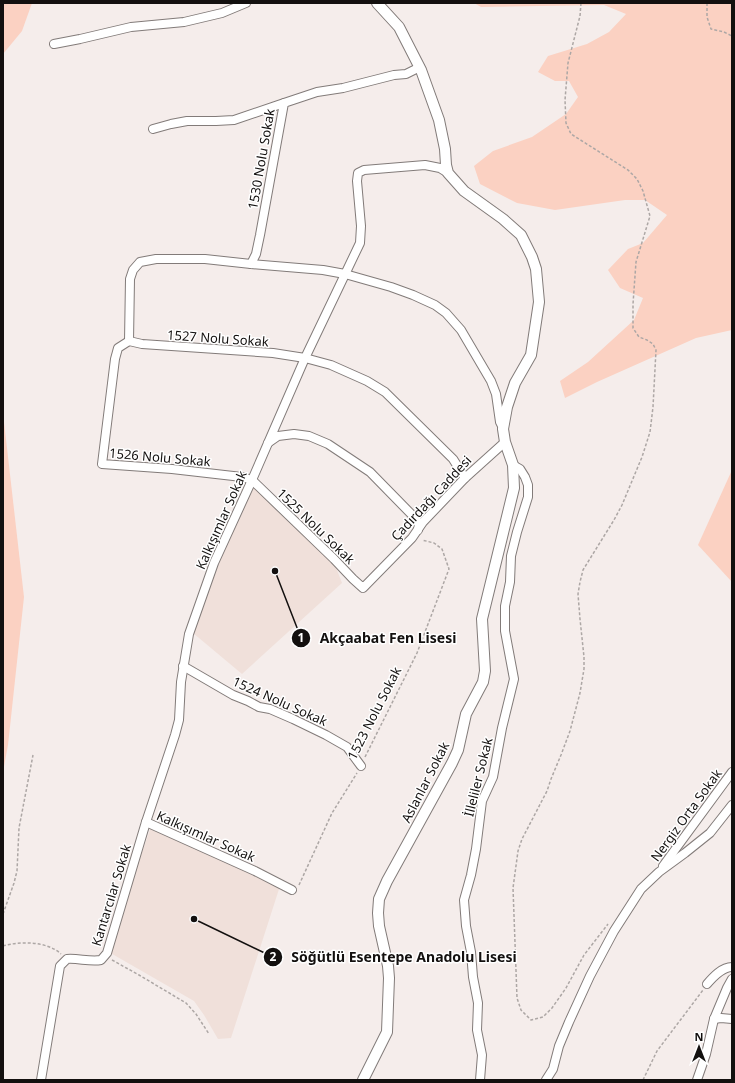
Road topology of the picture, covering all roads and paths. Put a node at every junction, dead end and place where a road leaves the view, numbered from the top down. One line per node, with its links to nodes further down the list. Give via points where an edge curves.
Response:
1 (246, 3): 6 (street, via 222,13 184,22 131,27)
2 (377, 3): 7 (street, via 399,27)
3 (581, 3): 32 (path, via 568,63 566,123 571,134 628,170 644,191 650,216 636,262 633,328 639,337 653,344 656,357 650,432 642,457 628,493 583,570 580,582 578,594 584,669 570,730 547,791 518,851 512,888 517,998 521,1010 531,1020 543,1017 552,1008 584,955)
4 (707, 3): 5 (path, via 707,17 711,28)
5 (732, 36)
6 (54, 44)
7 (420, 67): 8 (street, 1530 Nolu Sokak, via 406,74 312,93); 10 (street, via 439,120)
8 (284, 103): 9 (street, via 234,120 187,121); 11 (street, 1530 Nolu Sokak, via 260,235)
9 (153, 129)
10 (448, 173): 12 (street, Kalkışımlar Sokak, via 440,168 425,165 364,170 358,173 360,243); 15 (street, via 464,191 521,234 536,269 539,302 531,354 515,383)
11 (251, 264): 12 (street); 13 (street, via 205,259 156,259 140,262 133,270 130,280)
12 (345, 274): 14 (street, Kalkışımlar Sokak); 15 (street, via 412,295 446,313 460,330 491,381)
13 (129, 342): 14 (street, 1527 Nolu Sokak); 20 (street, 1526 Nolu Sokak, via 118,348 115,359 102,464 172,469)
14 (305, 358): 17 (street, Kalkışımlar Sokak); 19 (street, 1527 Nolu Sokak, via 331,365 385,392 453,459)
15 (503, 429): 16 (street)
16 (505, 442): 18 (street, Aslanlar Sokak); 19 (street, Çadırdağı Caddesi)
17 (267, 443): 20 (street, Kalkışımlar Sokak); 21 (street, via 278,436 294,434 309,436 328,444 370,472 417,520)
18 (513, 465): 43 (street, Aslanlar Sokak, via 513,494 482,618 485,671 483,682 466,714 458,750 452,763 379,899 379,926 389,978 387,1032); 44 (street, İlleliler Sokak, via 520,470 528,485 528,497 511,556 510,582 505,606 505,631 514,679 493,777 482,801 476,850 464,900 478,1003 477,1030 482,1055)
19 (465, 478): 21 (street, Çadırdağı Caddesi)
20 (252, 480): 22 (street, 1525 Nolu Sokak); 23 (street, Kalkışımlar Sokak, via 212,570 189,634)
21 (418, 530): 22 (street, Çadırdağı Caddesi); 25 (path, 1523 Nolu Sokak, via 420,539 442,549 449,569 417,652)
22 (363, 588)
23 (183, 666): 25 (street, 1524 Nolu Sokak, via 233,695 293,718 332,738 348,747); 28 (street, Kalkışımlar Sokak, via 179,720)
24 (33, 755): 31 (path, via 19,828 17,870)
25 (361, 766): 30 (path, 1523 Nolu Sokak, via 332,813 300,884)
26 (732, 772): 29 (street, Nergiz Orta Sokak)
27 (732, 805): 29 (street, via 710,833)
28 (146, 822): 30 (street, Kalkışımlar Sokak); 34 (street, Kantarcılar Sokak)
29 (659, 872): 45 (street, via 641,889 602,953 569,1022 553,1069)
30 (292, 890)
31 (3, 914)
32 (611, 920)
33 (3, 946): 35 (path, via 19,943 41,944 55,949)
34 (104, 956): 35 (street, Kantarcılar Sokak, via 102,960 94,961); 41 (path, via 186,1003)
35 (66, 959): 42 (street, via 60,966)
36 (732, 967): 38 (street, via 722,970)
37 (732, 980): 40 (street)
38 (707, 984): 46 (path, via 657,1051)
39 (732, 1019): 40 (street)
40 (714, 1020): 47 (street)
41 (209, 1034)
42 (41, 1080)
43 (363, 1080)
44 (480, 1080)
45 (546, 1080)
46 (643, 1080)
47 (697, 1080)

